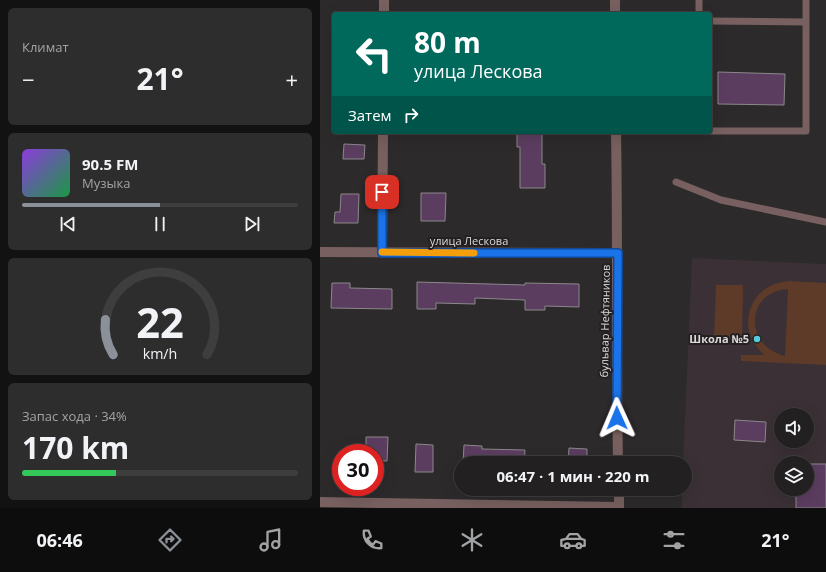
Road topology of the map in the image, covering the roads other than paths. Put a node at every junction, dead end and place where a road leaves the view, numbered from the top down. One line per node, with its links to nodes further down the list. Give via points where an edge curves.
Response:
1 (384, 0): 5 (street)
2 (615, 0): 6 (street)
3 (700, 0): 7 (lane)
4 (806, 0): 9 (lane)
5 (384, 12)
6 (615, 12)
7 (699, 12)
8 (712, 21): 9 (lane)
9 (806, 22): 10 (lane, via 806,131)
10 (712, 131)
11 (383, 134): 16 (street)
12 (616, 134): 17 (street, бульвар Нефтяников)
13 (676, 182): 14 (lane, via 721,200)
14 (826, 222)
15 (320, 252): 16 (street, улица Лескова)
16 (382, 253): 17 (street, улица Лескова)
17 (618, 253): 18 (street, бульвар Нефтяников)
18 (618, 456)
19 (619, 496): 21 (street)
20 (320, 502): 21 (street)
21 (619, 507)

